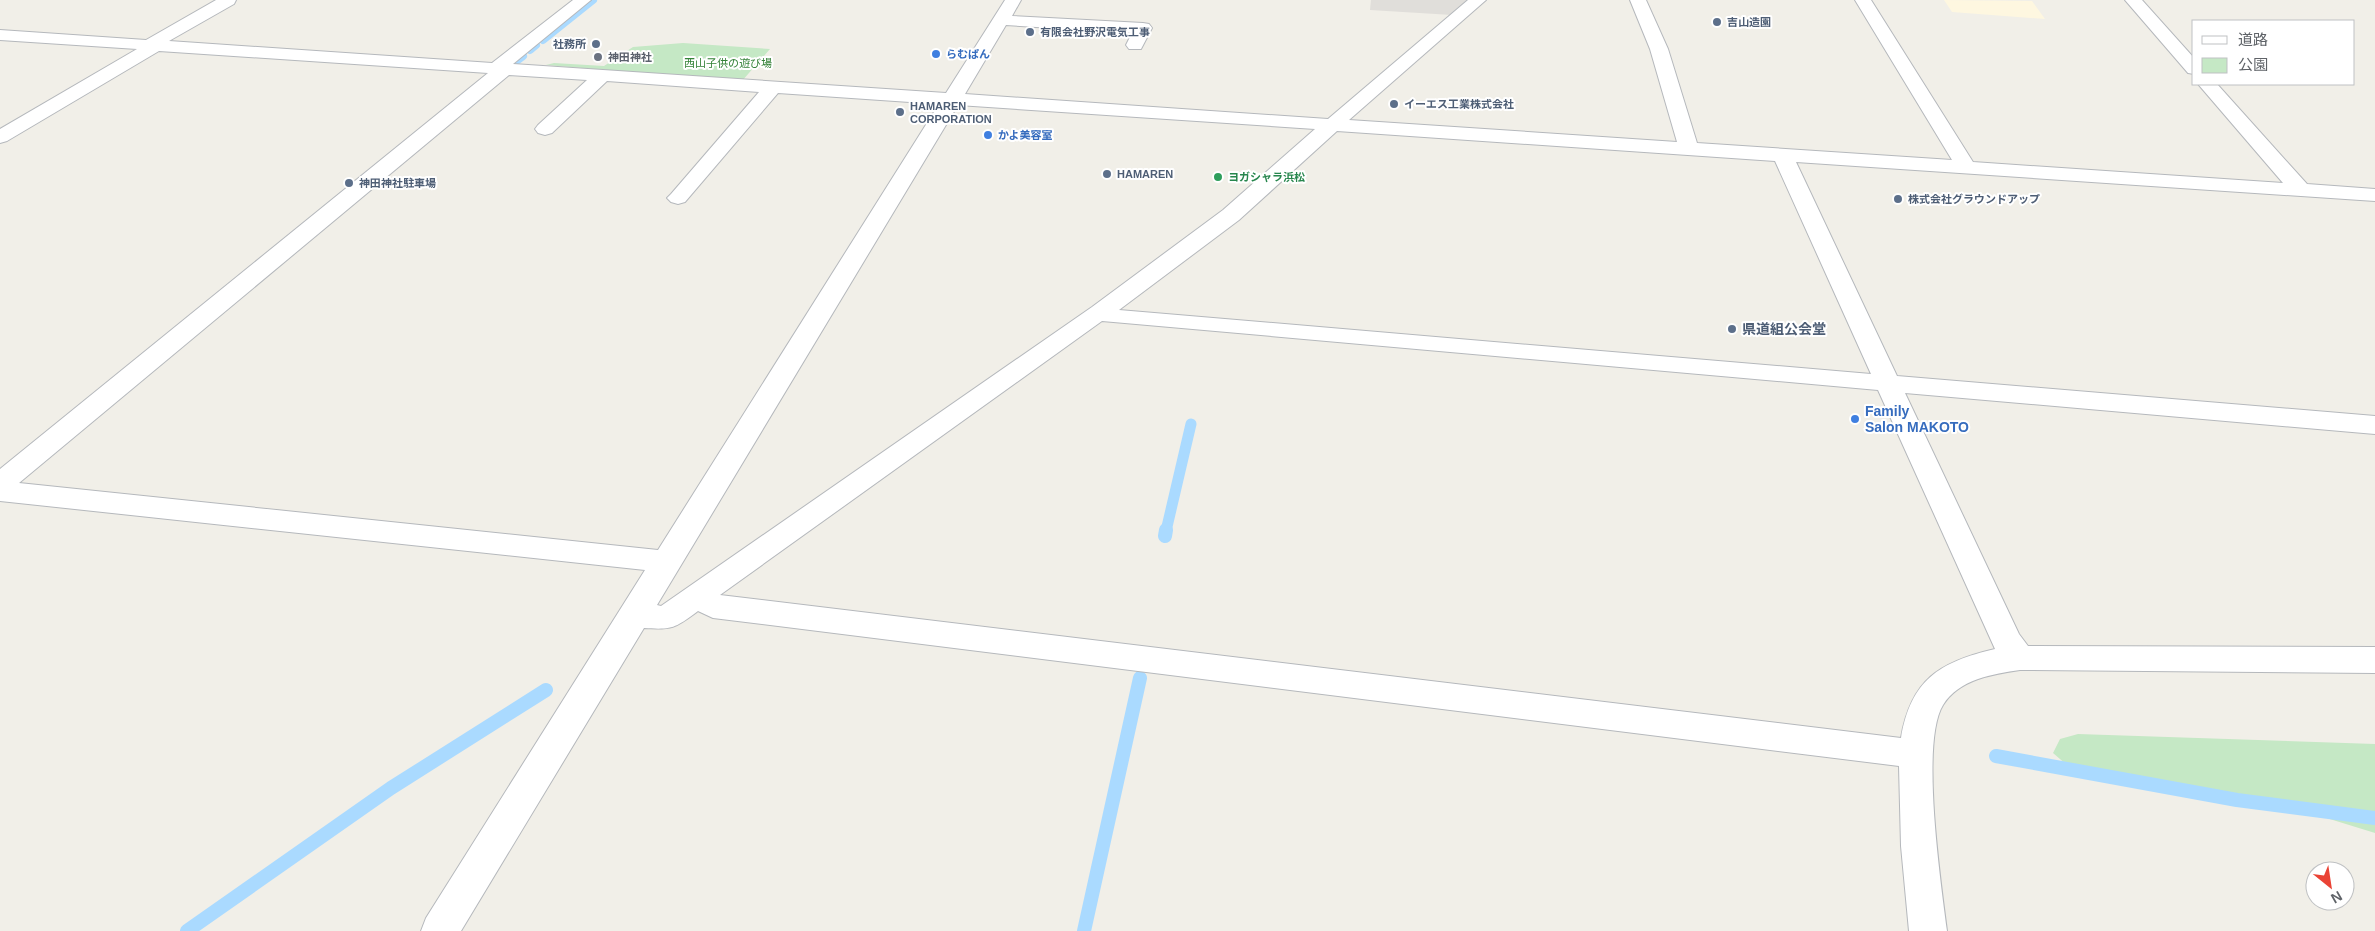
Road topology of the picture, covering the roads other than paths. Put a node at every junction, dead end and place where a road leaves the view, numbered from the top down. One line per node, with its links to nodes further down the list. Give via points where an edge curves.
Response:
1 (228, 0): 9 (street)
2 (583, 0): 12 (street)
3 (1478, 0): 17 (street)
4 (1638, 0): 20 (street, via 1659,49)
5 (1863, 0): 22 (street)
6 (2133, 0): 11 (street)
7 (1007, 10): 10 (street, via 1143,28); 16 (street)
8 (0, 35): 9 (street)
9 (153, 45): 12 (street); 19 (street)
10 (1136, 45)
11 (2192, 67)
12 (501, 68): 13 (street); 29 (street)
13 (603, 75): 15 (street); 18 (street)
14 (2208, 85): 23 (street)
15 (773, 87): 16 (street); 25 (street)
16 (952, 99): 17 (street); 31 (street)
17 (1332, 124): 20 (street); 26 (street, via 1231,215)
18 (545, 129)
19 (0, 137)
20 (1689, 148): 21 (street)
21 (1783, 155): 22 (street); 27 (street)
22 (1966, 167): 23 (street)
23 (2301, 190): 24 (street)
24 (2375, 195)
25 (678, 198)
26 (1100, 312): 27 (street, via 1119,317); 32 (street)
27 (1888, 383): 28 (street); 34 (street, via 2006,641)
28 (2375, 425)
29 (0, 484)
30 (0, 491): 31 (street)
31 (667, 562): 33 (street)
32 (698, 595): 33 (street, via 666,618); 36 (street, via 713,606 1882,748)
33 (635, 615): 37 (street)
34 (2020, 658): 35 (street); 36 (street, via 1990,661 1944,682 1928,699 1919,720)
35 (2375, 660)
36 (1916, 756): 38 (street, via 1919,850)
37 (440, 931)
38 (1928, 931)

